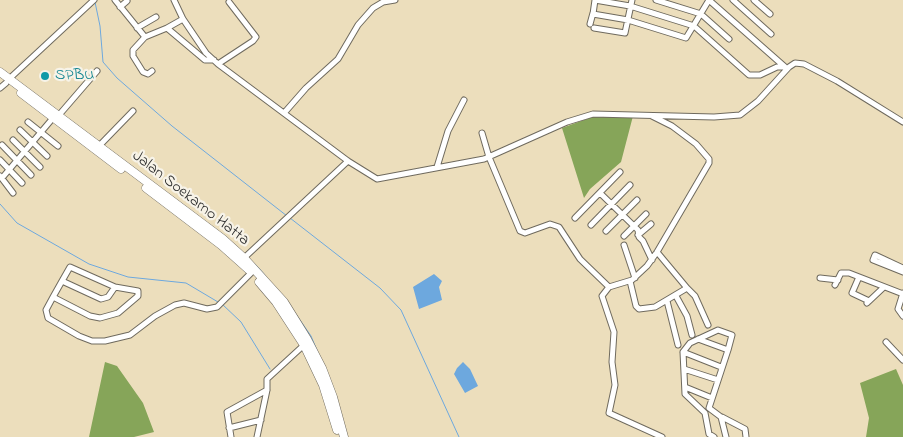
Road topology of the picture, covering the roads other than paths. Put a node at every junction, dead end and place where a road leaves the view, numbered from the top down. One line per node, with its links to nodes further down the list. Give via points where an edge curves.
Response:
1 (115, 0): 14 (street)
2 (174, 0): 19 (street)
3 (395, 0): 37 (street, via 373,8 358,25 338,59)
4 (595, 0): 13 (street); 15 (street)
5 (632, 0): 13 (street)
6 (656, 0): 16 (street)
7 (709, 0): 16 (street); 27 (street)
8 (733, 0): 24 (street)
9 (754, 0): 17 (street)
10 (92, 1): 34 (street)
11 (127, 1): 14 (street)
12 (228, 2): 29 (street, via 256,37)
13 (630, 6): 20 (street); 21 (street)
14 (120, 7): 22 (street)
15 (593, 13): 20 (street); 20 (street, via 592,26 624,33)
16 (701, 14): 21 (street); 26 (street)
17 (770, 14)
18 (156, 17): 22 (street)
19 (183, 19): 23 (street); 29 (street)
20 (628, 20): 21 (street, via 686,38)
21 (694, 26): 30 (street, via 749,75 760,75 777,67)
22 (137, 28): 25 (street)
23 (167, 28): 25 (street); 29 (street, via 202,57)
24 (771, 34)
25 (146, 37): 32 (street, via 133,54 145,73)
26 (729, 39)
27 (766, 51): 28 (street); 30 (street)
28 (761, 55)
29 (216, 62): 37 (street)
30 (786, 68): 38 (street, via 758,101 740,115); 41 (street, via 795,63 804,64)
31 (97, 71): 39 (street)
32 (152, 71)
33 (0, 72): 34 (highway, Jalan Soekarno Hatta)
34 (5, 81): 39 (highway, Jalan Soekarno Hatta)
35 (464, 100): 57 (street, via 448,131)
36 (132, 111): 48 (street)
37 (285, 112): 55 (street)
38 (652, 114): 52 (street, via 587,115); 78 (street, via 696,144 710,163)
39 (55, 118): 43 (street); 48 (highway, Jalan Soekarno Hatta); 83 (highway, Jalan Soekarno Hatta, via 216,241)
40 (28, 122): 43 (street)
41 (903, 122)
42 (20, 130): 46 (street)
43 (42, 131): 46 (street); 49 (street)
44 (482, 133): 52 (street)
45 (13, 140): 50 (street)
46 (33, 143): 50 (street); 51 (street)
47 (2, 145): 54 (street)
48 (99, 145): 79 (highway, Jalan Soekarno Hatta)
49 (58, 146)
50 (25, 152): 54 (street); 56 (street)
51 (47, 156)
52 (489, 157): 57 (street); 89 (street, via 521,232 550,224 559,227 580,259)
53 (0, 160): 58 (street)
54 (18, 161): 58 (street); 60 (street)
55 (348, 161): 57 (street, via 377,179); 79 (street)
56 (40, 167)
57 (437, 167)
58 (9, 170): 61 (street); 62 (street)
59 (620, 172): 65 (street)
60 (31, 175)
61 (1, 177): 64 (street)
62 (22, 183)
63 (630, 185): 67 (street)
64 (13, 193)
65 (600, 193): 67 (street); 70 (street)
66 (638, 200): 69 (street)
67 (611, 204): 69 (street); 72 (street)
68 (646, 214): 73 (street)
69 (622, 215): 73 (street); 74 (street)
70 (576, 218)
71 (651, 224): 75 (street)
72 (591, 225)
73 (634, 226): 75 (street); 76 (street)
74 (606, 231)
75 (638, 234): 80 (street)
76 (624, 236)
77 (624, 245): 86 (street)
78 (657, 252): 80 (street); 91 (street)
79 (246, 256): 123 (highway, Jalan Soekarno Hatta, via 284,302 307,339 330,390)
80 (652, 260): 86 (street)
81 (903, 268): 82 (street, via 875,255 873,260)
82 (903, 272)
83 (251, 273): 94 (street, via 217,307 175,305 119,339 92,341 48,318 46,310); 101 (highway, Jalan Soekarno Hatta, via 276,302)
84 (859, 276): 85 (street, via 841,273 837,282); 90 (street); 90 (street, via 852,293 868,302)
85 (820, 278)
86 (633, 279): 89 (street); 95 (street, via 639,309)
87 (62, 281): 88 (street, via 101,299 108,297); 88 (street, via 72,266); 94 (street)
88 (115, 287): 94 (street, via 138,293 110,316 90,316)
89 (609, 287): 124 (street, via 602,296 614,332 612,362 615,385 609,413)
90 (884, 287): 92 (street)
91 (687, 288): 93 (street); 97 (street, via 695,296)
92 (903, 294): 96 (street, via 898,309)
93 (676, 296): 95 (street); 98 (street, via 687,316)
94 (53, 297)
95 (667, 301): 102 (street)
96 (903, 316)
97 (708, 325)
98 (692, 335)
99 (698, 339): 103 (street); 103 (street, via 718,330 732,335); 104 (street)
100 (886, 342): 105 (street)
101 (304, 345): 110 (street, via 266,379); 122 (highway, Jalan Soekarno Hatta, via 323,385)
102 (678, 345)
103 (728, 350): 106 (street)
104 (683, 352): 106 (street); 107 (street)
105 (903, 360)
106 (721, 367): 108 (street)
107 (684, 369): 108 (street); 109 (street)
108 (718, 380): 112 (street)
109 (685, 387): 111 (street); 113 (street, via 684,394)
110 (267, 390): 117 (street); 118 (street, via 227,412)
111 (700, 393): 112 (street); 113 (street)
112 (712, 398): 114 (street)
113 (697, 406): 115 (street)
114 (709, 408): 115 (street); 116 (street)
115 (704, 414): 125 (street, via 709,434)
116 (724, 418): 119 (street); 126 (street, via 745,429)
117 (261, 420): 118 (street); 121 (street)
118 (229, 428): 120 (street)
119 (726, 434)
120 (231, 437)
121 (257, 437)
122 (338, 437)
123 (344, 437)
124 (662, 437)
125 (714, 437)
126 (746, 437)

